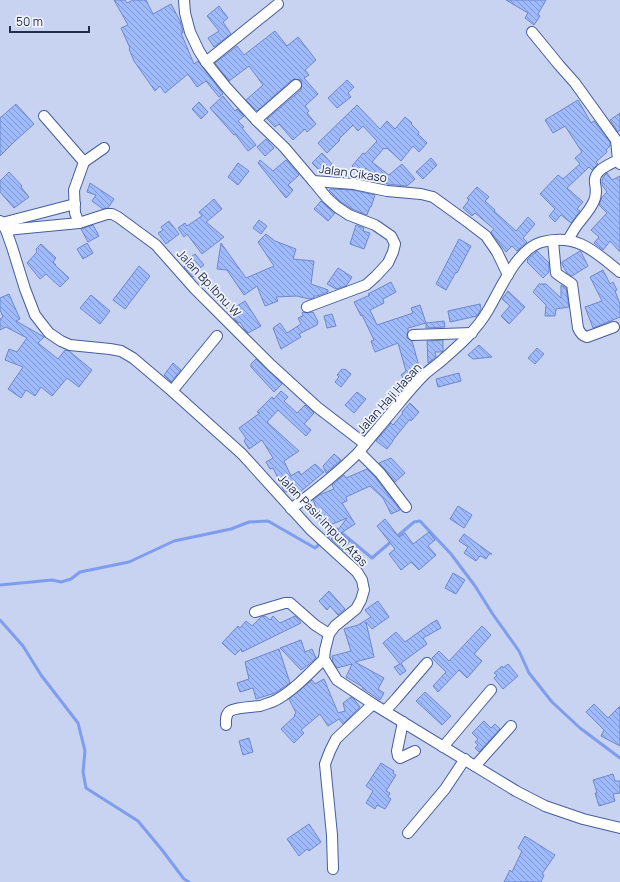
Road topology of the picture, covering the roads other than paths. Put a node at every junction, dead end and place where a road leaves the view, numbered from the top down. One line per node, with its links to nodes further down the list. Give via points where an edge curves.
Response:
1 (184, 0): 4 (street, Jalan Cikaso, via 190,32)
2 (278, 4): 4 (street)
3 (532, 32): 8 (street)
4 (206, 62): 7 (street, Jalan Cikaso)
5 (296, 85): 7 (street)
6 (44, 116): 10 (street)
7 (256, 120): 12 (street, Jalan Cikaso, via 284,147)
8 (618, 138): 11 (street)
9 (104, 148): 10 (street)
10 (84, 162): 13 (street, via 74,190)
11 (619, 162): 16 (street, via 603,167 596,174 595,199)
12 (312, 181): 19 (street, Jalan Cikaso, via 354,184 433,197 486,236); 20 (street, via 337,208 375,224 391,236 395,244 388,263 366,285)
13 (75, 204): 14 (street); 15 (street)
14 (79, 223): 15 (street, Jalan Bp.Ibnu.W); 26 (street, Jalan Bp.Ibnu.W, via 112,214 141,233 156,245 194,288 271,365)
15 (2, 225): 25 (street, Jalan Pasir Impun Atas, via 35,315 49,332 70,345 121,351 134,358)
16 (568, 240): 17 (street, Jalan Haji Hasan); 18 (street, via 586,246)
17 (553, 241): 19 (street, Jalan Haji Hasan, via 531,248 516,262); 21 (street, via 556,273 572,284 579,332 587,337)
18 (619, 270)
19 (508, 275): 22 (street, Jalan Haji Hasan, via 487,313)
20 (307, 307)
21 (614, 327)
22 (472, 333): 23 (street); 26 (street, Jalan Haji Hasan, via 424,375)
23 (413, 335)
24 (217, 336): 25 (street)
25 (172, 390): 28 (street, Jalan Pasir Impun Atas, via 242,454)
26 (362, 448): 27 (street, Jalan Bp.Ibnu.W); 28 (street, Jalan Haji Hasan)
27 (406, 507)
28 (291, 509): 30 (street, Jalan Pasir Impun Atas, via 357,572 362,580 362,600)
29 (255, 612): 30 (street, via 290,603)
30 (329, 634): 31 (street, Jalan Pasir Impun Atas)
31 (324, 659): 34 (street, via 337,680); 37 (street, via 297,685 273,701 232,710 228,713)
32 (427, 663): 35 (street)
33 (491, 690): 39 (street)
34 (373, 704): 35 (street); 45 (street, via 336,739 325,764)
35 (386, 712): 36 (street)
36 (403, 722): 39 (street); 40 (street, via 398,756 400,758)
37 (226, 725)
38 (511, 726): 42 (street)
39 (443, 746): 41 (street)
40 (415, 751)
41 (465, 760): 42 (street); 44 (street, via 445,790)
42 (475, 766): 43 (street, via 545,806)
43 (620, 828)
44 (408, 833)
45 (333, 870)

